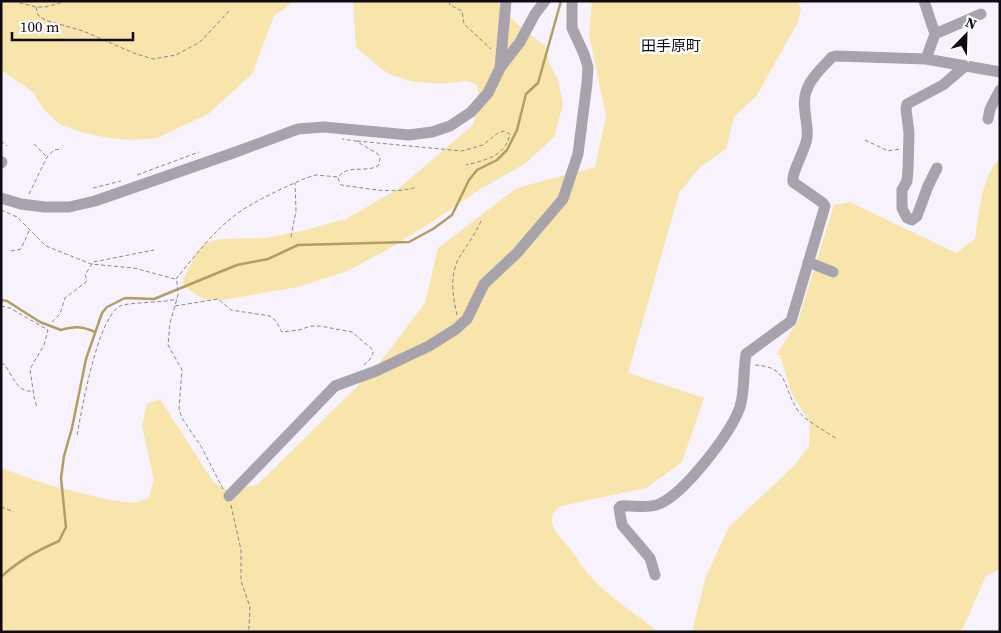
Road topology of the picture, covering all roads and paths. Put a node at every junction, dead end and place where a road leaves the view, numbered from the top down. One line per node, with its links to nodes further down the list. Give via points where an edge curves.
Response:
1 (13, 1): 8 (path)
2 (67, 1): 9 (path, via 45,8)
3 (450, 1): 13 (path, via 450,5 462,12 464,24 489,48)
4 (506, 1): 13 (street)
5 (545, 1): 16 (street)
6 (572, 1): 54 (street, via 572,28 588,67 582,135 563,199 524,246 484,284 474,308)
7 (924, 1): 12 (street)
8 (20, 2): 9 (path)
9 (36, 7): 10 (path, via 44,20 83,30 153,59 176,55 200,42)
10 (229, 11)
11 (981, 14): 12 (street)
12 (935, 34): 14 (street)
13 (501, 54): 16 (street)
14 (926, 59): 15 (street); 46 (street, via 836,56 809,84 805,92 807,137 792,177 793,182 825,206)
15 (965, 66): 17 (street); 31 (street, via 943,85 907,104 908,169 902,190 902,208 906,218 912,220 917,216)
16 (500, 68): 20 (street, via 488,94 471,112 450,126 409,135)
17 (1000, 72)
18 (1000, 90): 19 (street)
19 (988, 119)
20 (331, 128): 23 (path, via 337,136); 37 (street, via 298,129)
21 (865, 140): 26 (path, via 888,151)
22 (1, 141): 25 (path)
23 (356, 141): 30 (path, via 462,150 483,145 504,131 510,134 498,155); 33 (path, via 378,154 378,166 347,169)
24 (34, 144): 29 (path)
25 (7, 146)
26 (900, 149)
27 (62, 150): 29 (path, via 54,150)
28 (199, 152): 32 (path)
29 (47, 157): 39 (path)
30 (466, 165)
31 (937, 168)
32 (134, 176)
33 (338, 177): 34 (path, via 316,175); 35 (path, via 341,184 368,189 404,191)
34 (295, 183): 43 (path, via 296,211); 49 (path, via 234,216)
35 (417, 187)
36 (93, 188): 37 (path, via 125,180)
37 (127, 189): 39 (street, via 68,207)
38 (1, 198): 39 (street)
39 (26, 205)
40 (1, 210): 42 (path, via 17,217)
41 (481, 221): 54 (path, via 458,259 453,275)
42 (30, 230): 45 (path, via 21,249); 47 (path, via 46,246)
43 (291, 237)
44 (154, 250): 47 (path)
45 (11, 251)
46 (808, 262): 48 (street); 56 (street, via 791,321 746,354)
47 (91, 264): 49 (path, via 134,268); 53 (path, via 85,283 65,298 60,314)
48 (834, 272)
49 (175, 279): 50 (path)
50 (178, 299): 52 (path); 60 (path, via 122,305 116,310 98,343)
51 (1, 306): 58 (path, via 48,330 44,345 30,369)
52 (175, 306): 57 (path, via 218,299 231,310 270,316 282,332 320,326 352,332 373,350 374,354); 62 (path, via 168,344 182,370 179,409)
53 (52, 322)
54 (459, 326): 62 (street, via 429,346 335,386)
55 (1, 364): 58 (path, via 19,387 27,392)
56 (744, 364): 61 (path, via 769,365 780,374 800,412); 65 (street, via 739,410 723,439 683,487 660,504 619,508 622,525 650,558)
57 (363, 365)
58 (33, 391): 59 (path)
59 (37, 407)
60 (77, 436)
61 (837, 439)
62 (229, 496): 66 (path, via 241,550 241,581 250,607)
63 (1, 507): 64 (path)
64 (14, 512)
65 (655, 575)
66 (247, 632)

